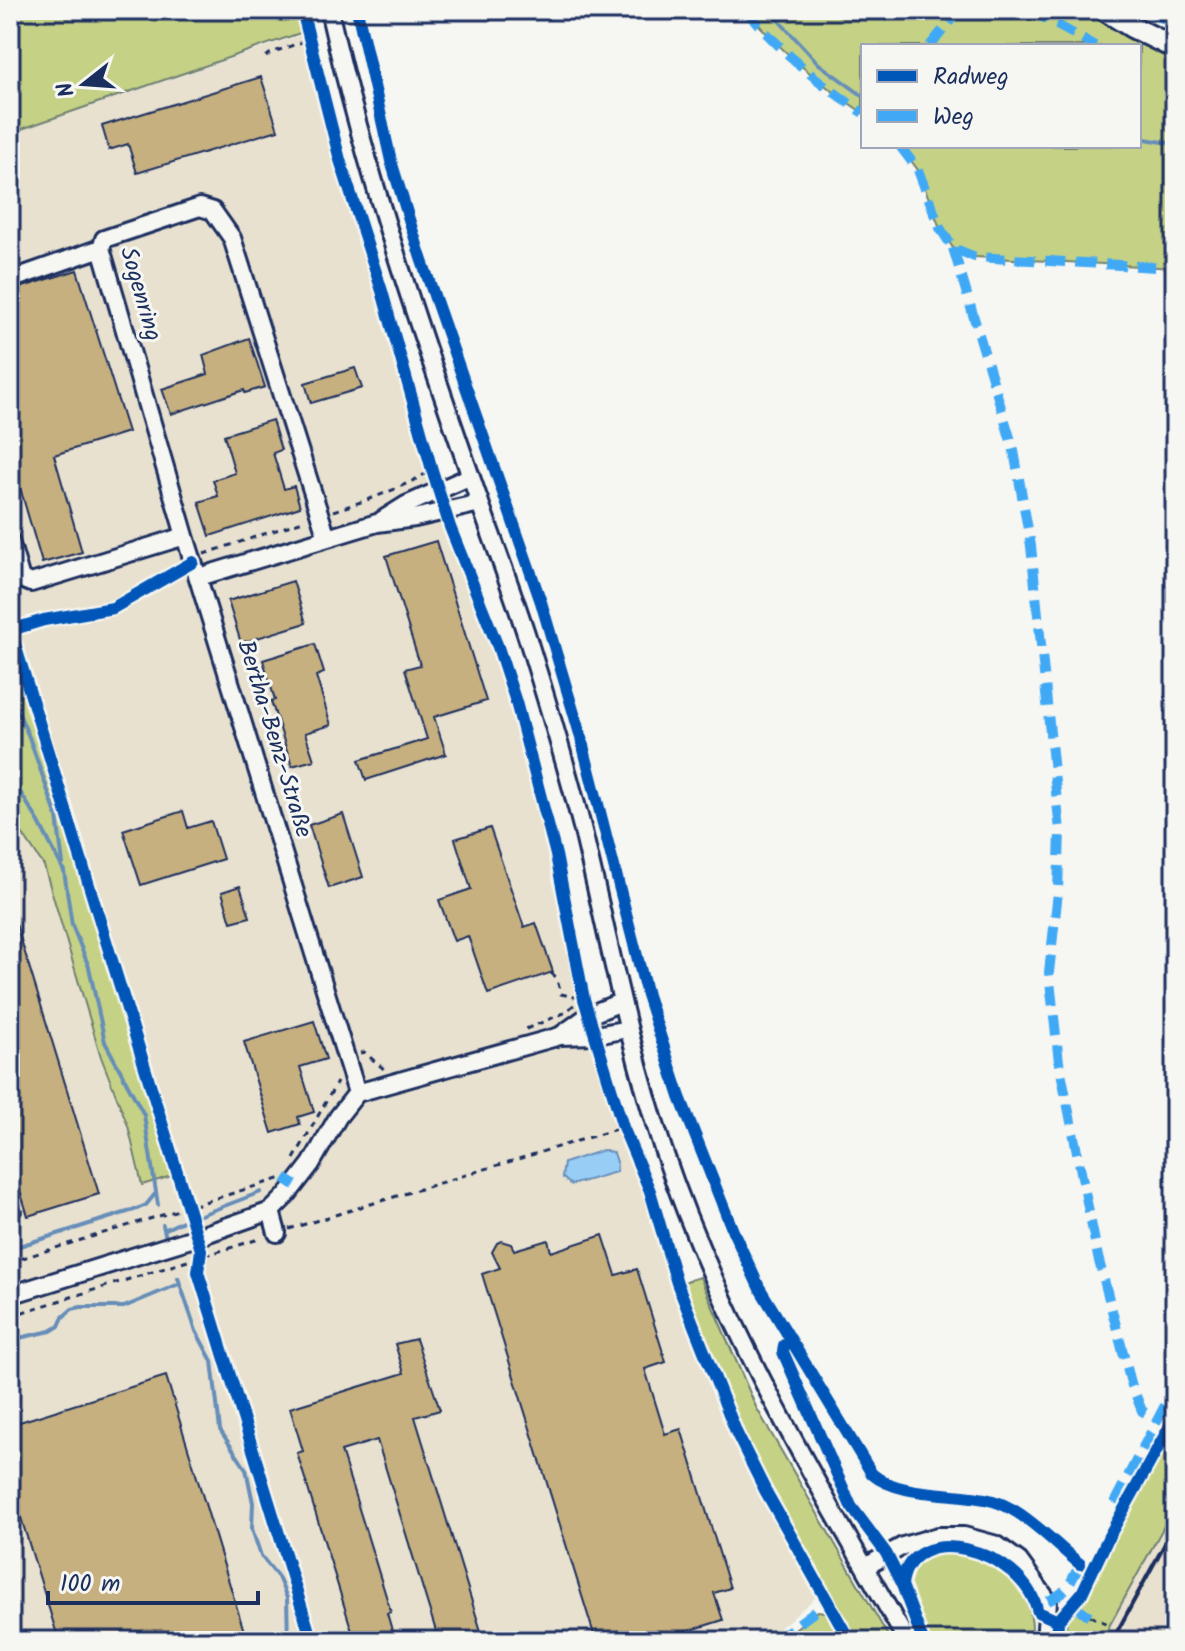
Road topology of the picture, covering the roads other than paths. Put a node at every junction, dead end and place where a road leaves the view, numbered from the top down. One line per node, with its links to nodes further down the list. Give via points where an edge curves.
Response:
1 (329, 10): 6 (street, via 381,208)
2 (1105, 10): 3 (main road)
3 (1175, 48)
4 (101, 248): 5 (street); 9 (street, Sogenring); 10 (street, Sogenring, via 104,239 117,233 200,207 223,222 262,326)
5 (10, 280)
6 (471, 476): 7 (street); 8 (street)
7 (480, 503): 8 (street); 13 (street, via 558,739)
8 (377, 523): 10 (street)
9 (185, 536): 11 (street, via 31,583 21,579); 12 (street, Sogenring)
10 (327, 538): 12 (street)
11 (10, 541)
12 (199, 577): 16 (street, Bertha-Benz-Straße)
13 (621, 1002): 14 (street); 15 (street, via 589,1015)
14 (628, 1029): 15 (street); 20 (street, via 676,1184 743,1344)
15 (560, 1036): 16 (street)
16 (357, 1093): 17 (street, via 311,1164)
17 (271, 1211): 18 (street); 19 (street)
18 (277, 1233)
19 (10, 1295)
20 (865, 1567): 21 (street); 22 (street, via 886,1553 929,1538 964,1536 997,1545 1019,1561 1048,1601)
21 (907, 1641)
22 (1045, 1641)

